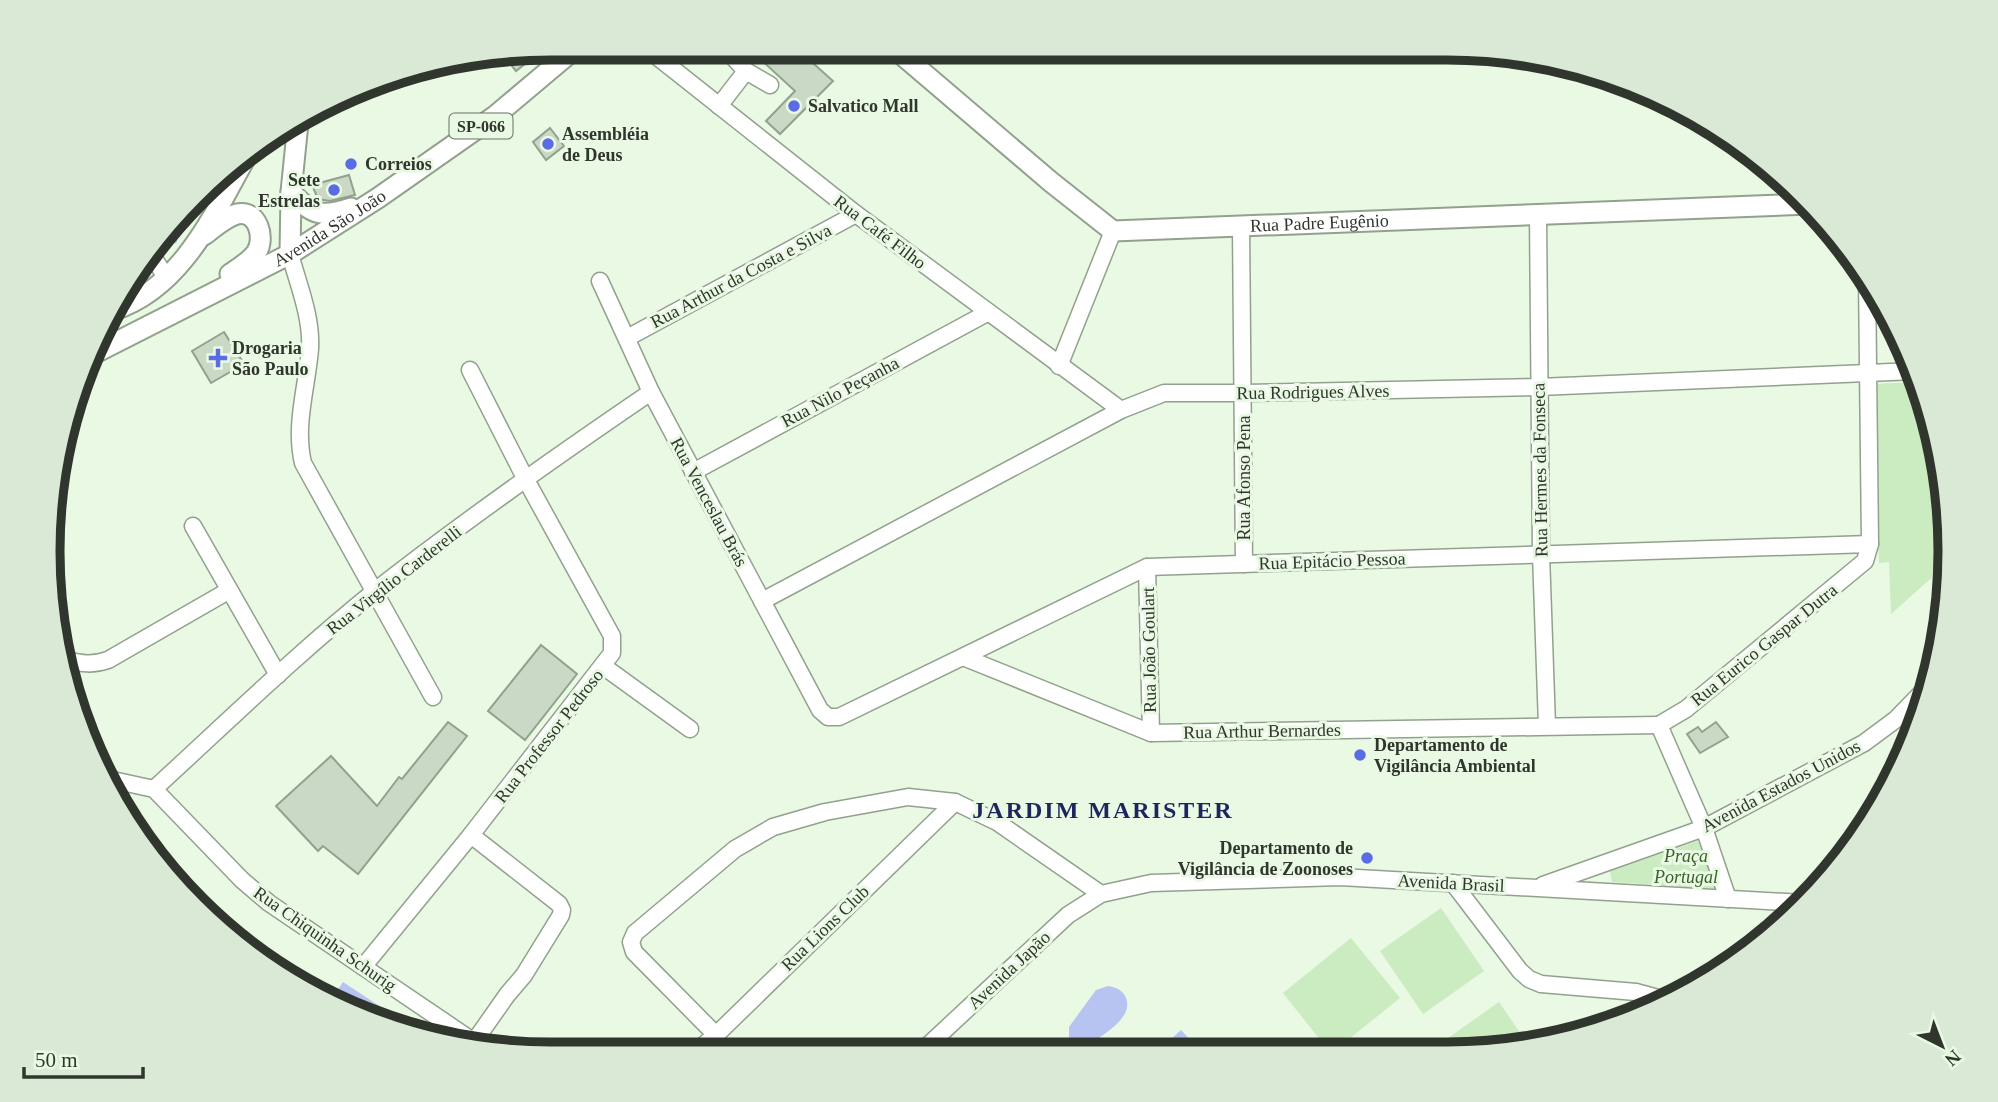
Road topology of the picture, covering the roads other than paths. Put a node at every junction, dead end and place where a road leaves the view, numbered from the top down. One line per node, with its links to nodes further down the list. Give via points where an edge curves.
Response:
1 (562, 60): 11 (main road, Avenida São João / SP-066, via 495,116)
2 (661, 60): 7 (street, Rua Café Filho)
3 (736, 60): 5 (street)
4 (908, 60): 16 (main road)
5 (746, 71): 6 (street); 7 (street)
6 (770, 85)
7 (719, 106): 13 (street, Rua Café Filho)
8 (297, 130): 10 (main road)
9 (236, 174): 17 (main road)
10 (291, 192): 11 (main road, via 320,214); 18 (main road)
11 (378, 198): 18 (main road, Avenida São João / SP-066)
12 (1794, 202): 14 (main road, Rua Padre Eugênio)
13 (856, 214): 25 (street, Rua Café Filho); 26 (street, Rua Arthur da Costa e Silva)
14 (1538, 215): 15 (main road, Rua Padre Eugênio); 32 (street, Rua Hermes da Fonseca)
15 (1241, 225): 16 (main road, Rua Padre Eugênio); 34 (street, Rua Afonso Pena)
16 (1113, 231): 28 (street)
17 (197, 241): 20 (main road); 24 (main road, via 221,222 244,214 251,217 261,235 249,260)
18 (290, 254): 24 (main road, Avenida São João / SP-066); 44 (street, via 310,334 300,432 303,463)
19 (155, 260): 20 (street)
20 (166, 279): 23 (main road, via 143,298)
21 (600, 281): 26 (street, Rua Venceslau Brás)
22 (1867, 295): 31 (street)
23 (125, 306)
24 (181, 310): 27 (main road, Avenida São João / SP-066)
25 (987, 313): 28 (street, Rua Café Filho); 36 (street, Rua Nilo Peçanha)
26 (627, 338): 33 (street, Rua Venceslau Brás)
27 (103, 349)
28 (1059, 366): 35 (street, Rua Café Filho)
29 (470, 370): 37 (street, Rua Professor Pedroso)
30 (1904, 371): 31 (street, Rua Rodrigues Alves)
31 (1867, 372): 32 (street, Rua Rodrigues Alves); 39 (street)
32 (1539, 387): 34 (street, Rua Rodrigues Alves); 40 (street, Rua Hermes da Fonseca)
33 (651, 393): 36 (street, Rua Venceslau Brás); 37 (street, Rua Virgílio Carderelli)
34 (1244, 393): 35 (street, Rua Rodrigues Alves, via 1164,393); 41 (street, Rua Afonso Pena)
35 (1121, 410): 45 (street, Rua Rodrigues Alves)
36 (693, 472): 45 (street, Rua Venceslau Brás)
37 (525, 478): 44 (street, Rua Virgílio Carderelli); 48 (street, Rua Professor Pedroso, via 612,636 612,653)
38 (192, 526): 43 (street)
39 (1870, 544): 40 (street, Rua Epitácio Pessoa); 54 (street, Rua Eurico Gaspar Dutra, via 1865,561 1686,709)
40 (1541, 554): 41 (street, Rua Epitácio Pessoa); 53 (street, Rua Hermes da Fonseca)
41 (1244, 564): 42 (street, Rua Epitácio Pessoa)
42 (1147, 567): 46 (street, Rua Epitácio Pessoa); 56 (street, Rua João Goulart)
43 (228, 591): 47 (street, via 115,657 96,664); 49 (street)
44 (374, 592): 49 (street, Rua Virgílio Carderelli); 50 (street)
45 (762, 601): 52 (street, Rua Venceslau Brás)
46 (963, 657): 52 (street, Rua Epitácio Pessoa, via 839,717); 56 (street, Rua Arthur Bernardes)
47 (72, 661)
48 (603, 666): 55 (street); 61 (street, Rua Professor Pedroso)
49 (278, 675): 58 (street, Rua Virgílio Carderelli)
50 (432, 697)
51 (1915, 699): 60 (street, Avenida Estados Unidos, via 1864,743)
52 (828, 717)
53 (1547, 726): 54 (street, Rua Arthur Bernardes); 56 (street, Rua Arthur Bernardes)
54 (1659, 726): 60 (street)
55 (690, 729)
56 (1151, 733)
57 (117, 781): 58 (street)
58 (154, 789): 67 (street, Rua Chiquinha Schurig, via 256,893)
59 (955, 802): 64 (street, via 997,822); 70 (street, Rua Lions Club); 70 (street, via 908,797 773,827 735,849 635,933 631,942 634,952)
60 (1704, 828): 63 (street, Avenida Estados Unidos); 65 (street)
61 (471, 835): 67 (street, Rua Professor Pedroso); 71 (street, via 562,910)
62 (1453, 883): 63 (street, Avenida Brasil); 64 (street, Avenida Brasil, via 1340,877 1164,882); 68 (street, via 1529,979)
63 (1535, 888): 65 (street, Avenida Brasil)
64 (1101, 894): 73 (street, Avenida Japão, via 1068,915)
65 (1728, 899): 66 (street, Avenida Brasil)
66 (1787, 906)
67 (363, 967): 69 (street, Rua Chiquinha Schurig)
68 (1653, 997)
69 (462, 1034)
70 (716, 1035): 72 (street, Rua Lions Club)
71 (482, 1037)
72 (707, 1042)
73 (934, 1042)

